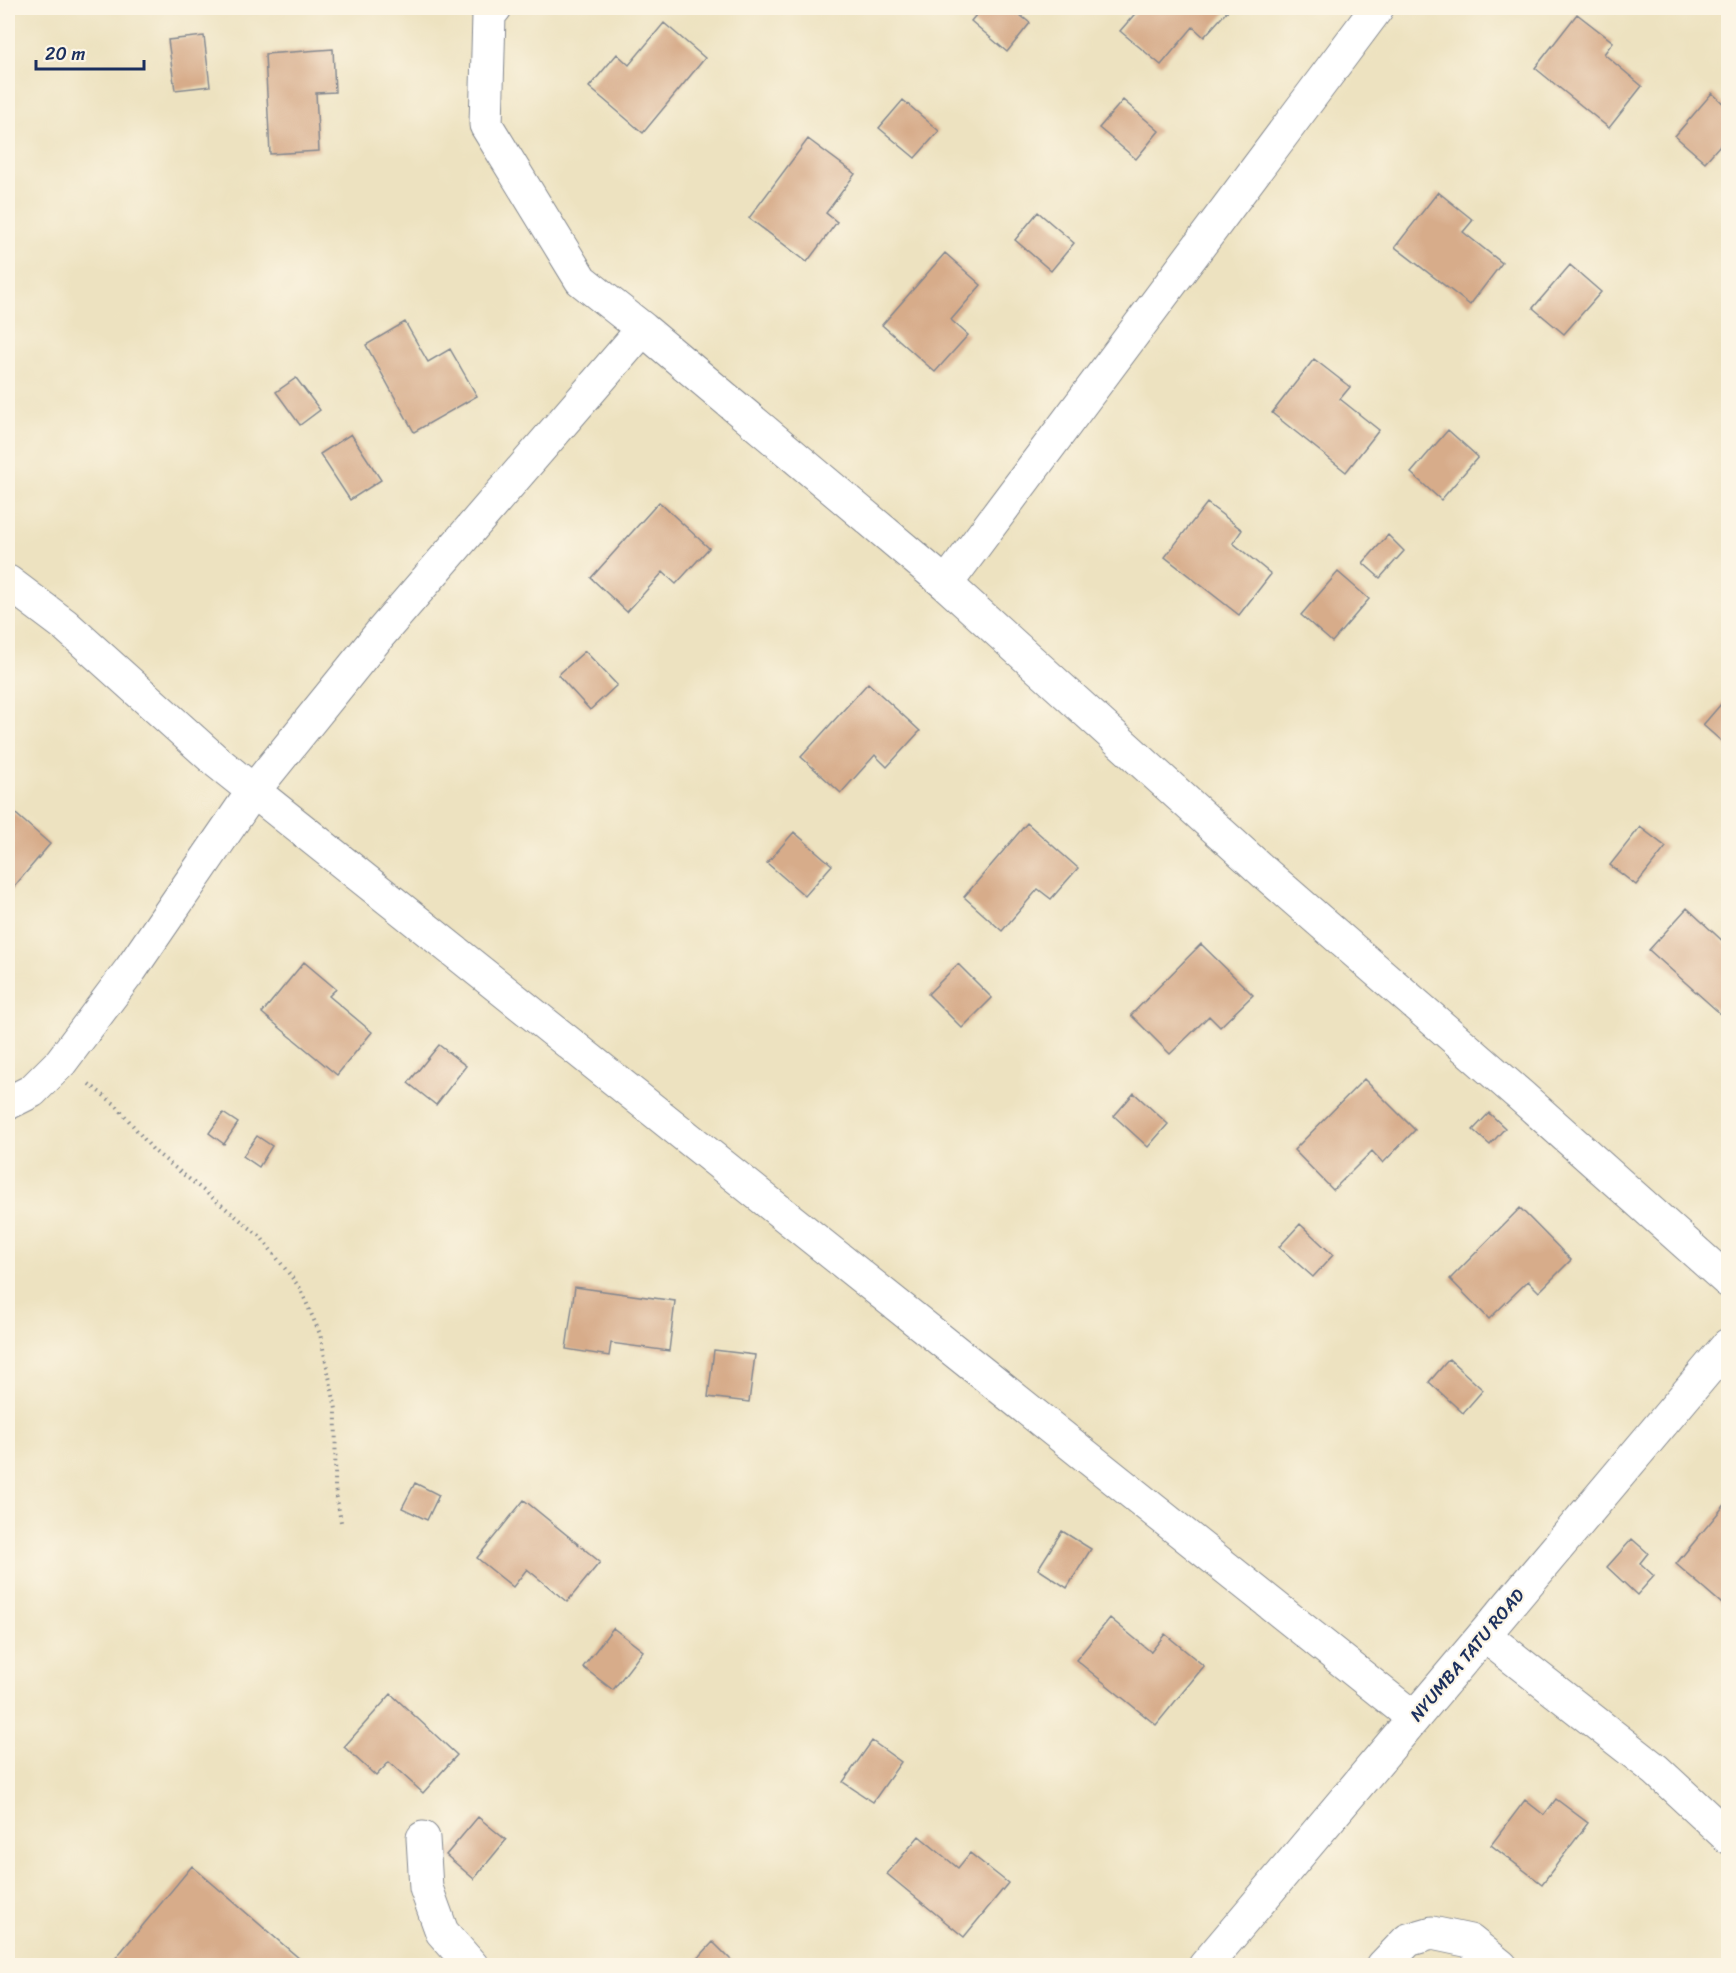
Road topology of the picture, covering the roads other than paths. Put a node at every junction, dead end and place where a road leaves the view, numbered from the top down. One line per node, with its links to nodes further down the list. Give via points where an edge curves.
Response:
1 (495, 8): 3 (street, via 489,15 486,125 581,280)
2 (1377, 8): 5 (street)
3 (643, 329): 5 (street); 6 (street, via 380,634)
4 (8, 582): 6 (street, via 65,625 216,761)
5 (946, 584): 8 (street, via 1267,875)
6 (254, 790): 7 (street, via 131,969 61,1062 32,1091); 11 (street)
7 (8, 1103)
8 (1728, 1281)
9 (1728, 1345): 10 (street, NYUMBA TATU ROAD)
10 (1484, 1635): 11 (street, NYUMBA TATU ROAD); 12 (street, via 1656,1770)
11 (1414, 1718): 15 (street, NYUMBA TATU ROAD)
12 (1728, 1836)
13 (423, 1838): 14 (street, via 426,1888 442,1932)
14 (472, 1965)
15 (1205, 1965)
16 (1383, 1965): 17 (street, via 1408,1940 1432,1933 1470,1941)
17 (1501, 1965)

